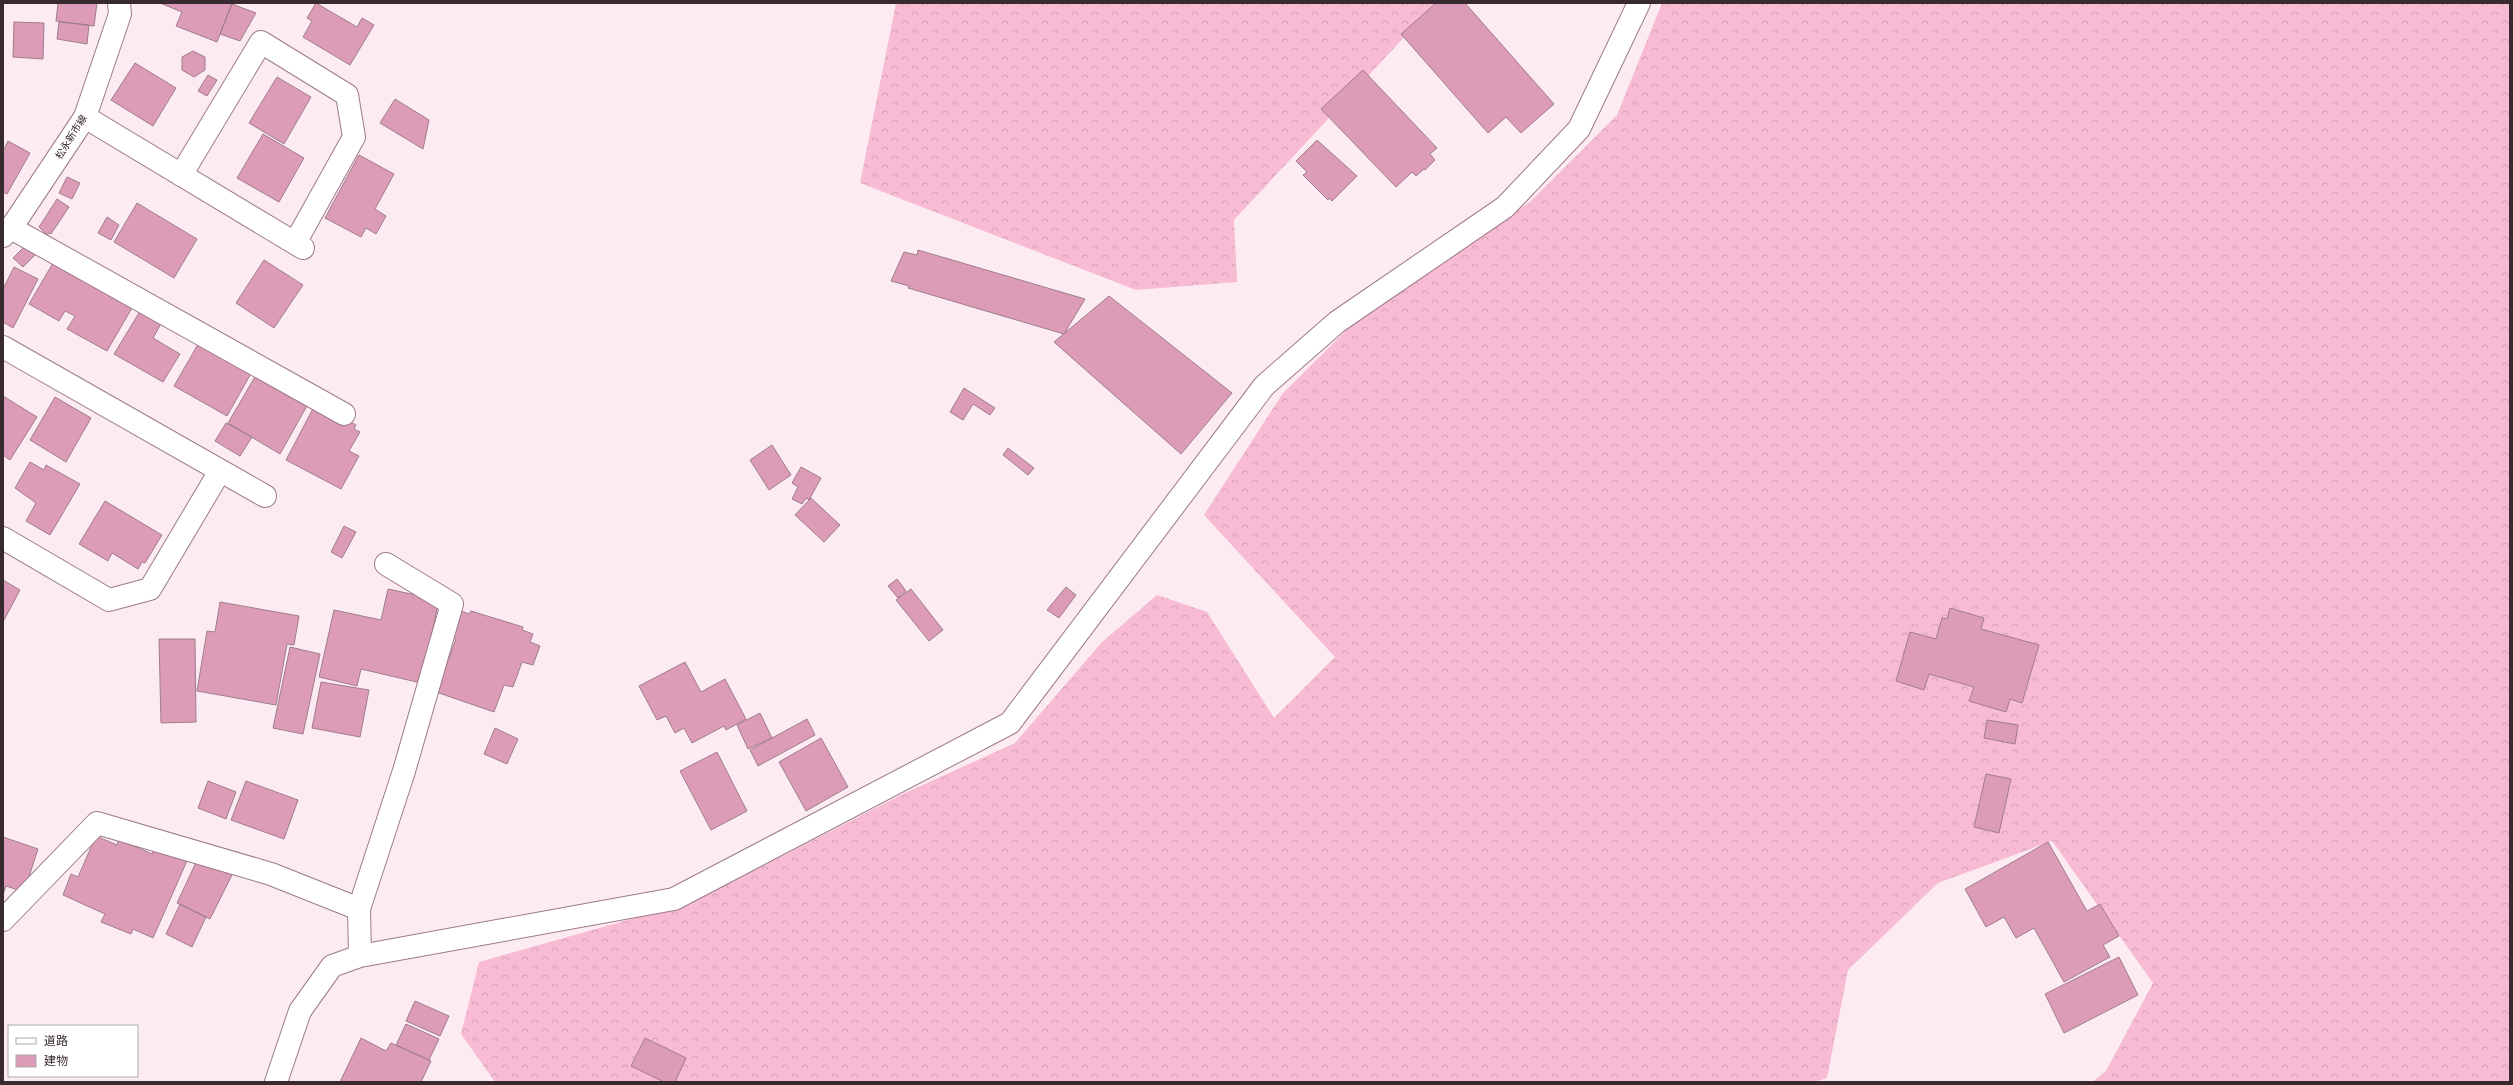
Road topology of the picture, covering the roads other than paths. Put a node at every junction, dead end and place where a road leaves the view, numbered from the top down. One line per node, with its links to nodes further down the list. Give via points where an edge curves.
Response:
1 (119, 3): 3 (street, 松永新市線, via 120,14)
2 (1639, 3): 14 (street, via 1579,129 1505,207 1337,322 1264,386 1010,723 674,898)
3 (85, 117): 4 (street); 5 (street, 松永新市線)
4 (181, 175): 4 (street, via 299,245 354,137 347,95 261,42)
5 (7, 232): 7 (street)
6 (3, 347): 8 (street)
7 (344, 414)
8 (220, 471): 9 (street); 10 (street, via 150,589 110,600)
9 (265, 496)
10 (3, 538)
11 (386, 564): 12 (street, via 452,604 404,771)
12 (359, 909): 13 (street, via 270,874 98,823); 14 (street)
13 (3, 920)
14 (360, 956): 15 (street, via 332,966 300,1011)
15 (276, 1082)

